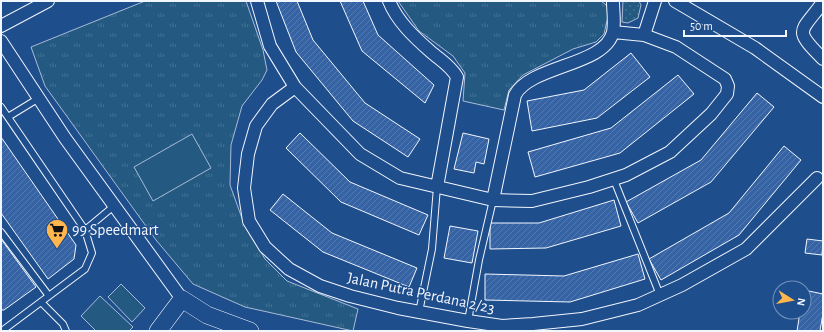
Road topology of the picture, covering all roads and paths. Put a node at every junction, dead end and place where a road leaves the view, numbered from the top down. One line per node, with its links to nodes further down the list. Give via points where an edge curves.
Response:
1 (48, 1): 8 (street)
2 (257, 1): 13 (street, via 270,46)
3 (389, 1): 20 (street, via 404,25 430,51 452,68 457,77)
4 (613, 1): 9 (street)
5 (655, 1): 10 (street)
6 (675, 1): 14 (street, via 755,48)
7 (823, 2): 12 (street, via 806,21 803,31 805,42)
8 (1, 26)
9 (613, 32): 10 (street); 21 (street, via 605,46 519,87 515,95)
10 (644, 35): 19 (street, via 676,47 725,79 728,86 727,94 711,114 670,152)
11 (1, 41): 15 (street)
12 (823, 59)
13 (295, 87): 20 (street, via 360,154 400,178); 29 (street, Jalan Putra Perdana 2/23, via 272,104 256,126 248,154 244,188 249,221 265,247 290,270 320,286 350,296)
14 (823, 96)
15 (39, 98): 17 (lane); 22 (street)
16 (1, 107): 17 (lane)
17 (8, 117): 23 (lane)
18 (817, 178): 25 (street, Jalan Putra Perdana 2/23, via 746,249)
19 (614, 180): 21 (street, via 532,201); 25 (lane)
20 (437, 188): 21 (street); 29 (lane, via 432,249)
21 (493, 200): 30 (lane)
22 (114, 206): 23 (lane); 27 (street)
23 (85, 230): 26 (lane, via 92,253 85,269)
24 (1, 232): 26 (lane)
25 (660, 295): 30 (street, Jalan Putra Perdana 2/23, via 638,305 582,319 502,326)
26 (49, 296): 28 (lane)
27 (182, 299): 33 (street); 34 (street, via 207,315)
28 (41, 302): 31 (lane); 32 (lane, via 63,324)
29 (419, 312): 30 (street, Jalan Putra Perdana 2/23)
30 (468, 321)
31 (2, 331)
32 (66, 331)
33 (158, 331)
34 (250, 331)

